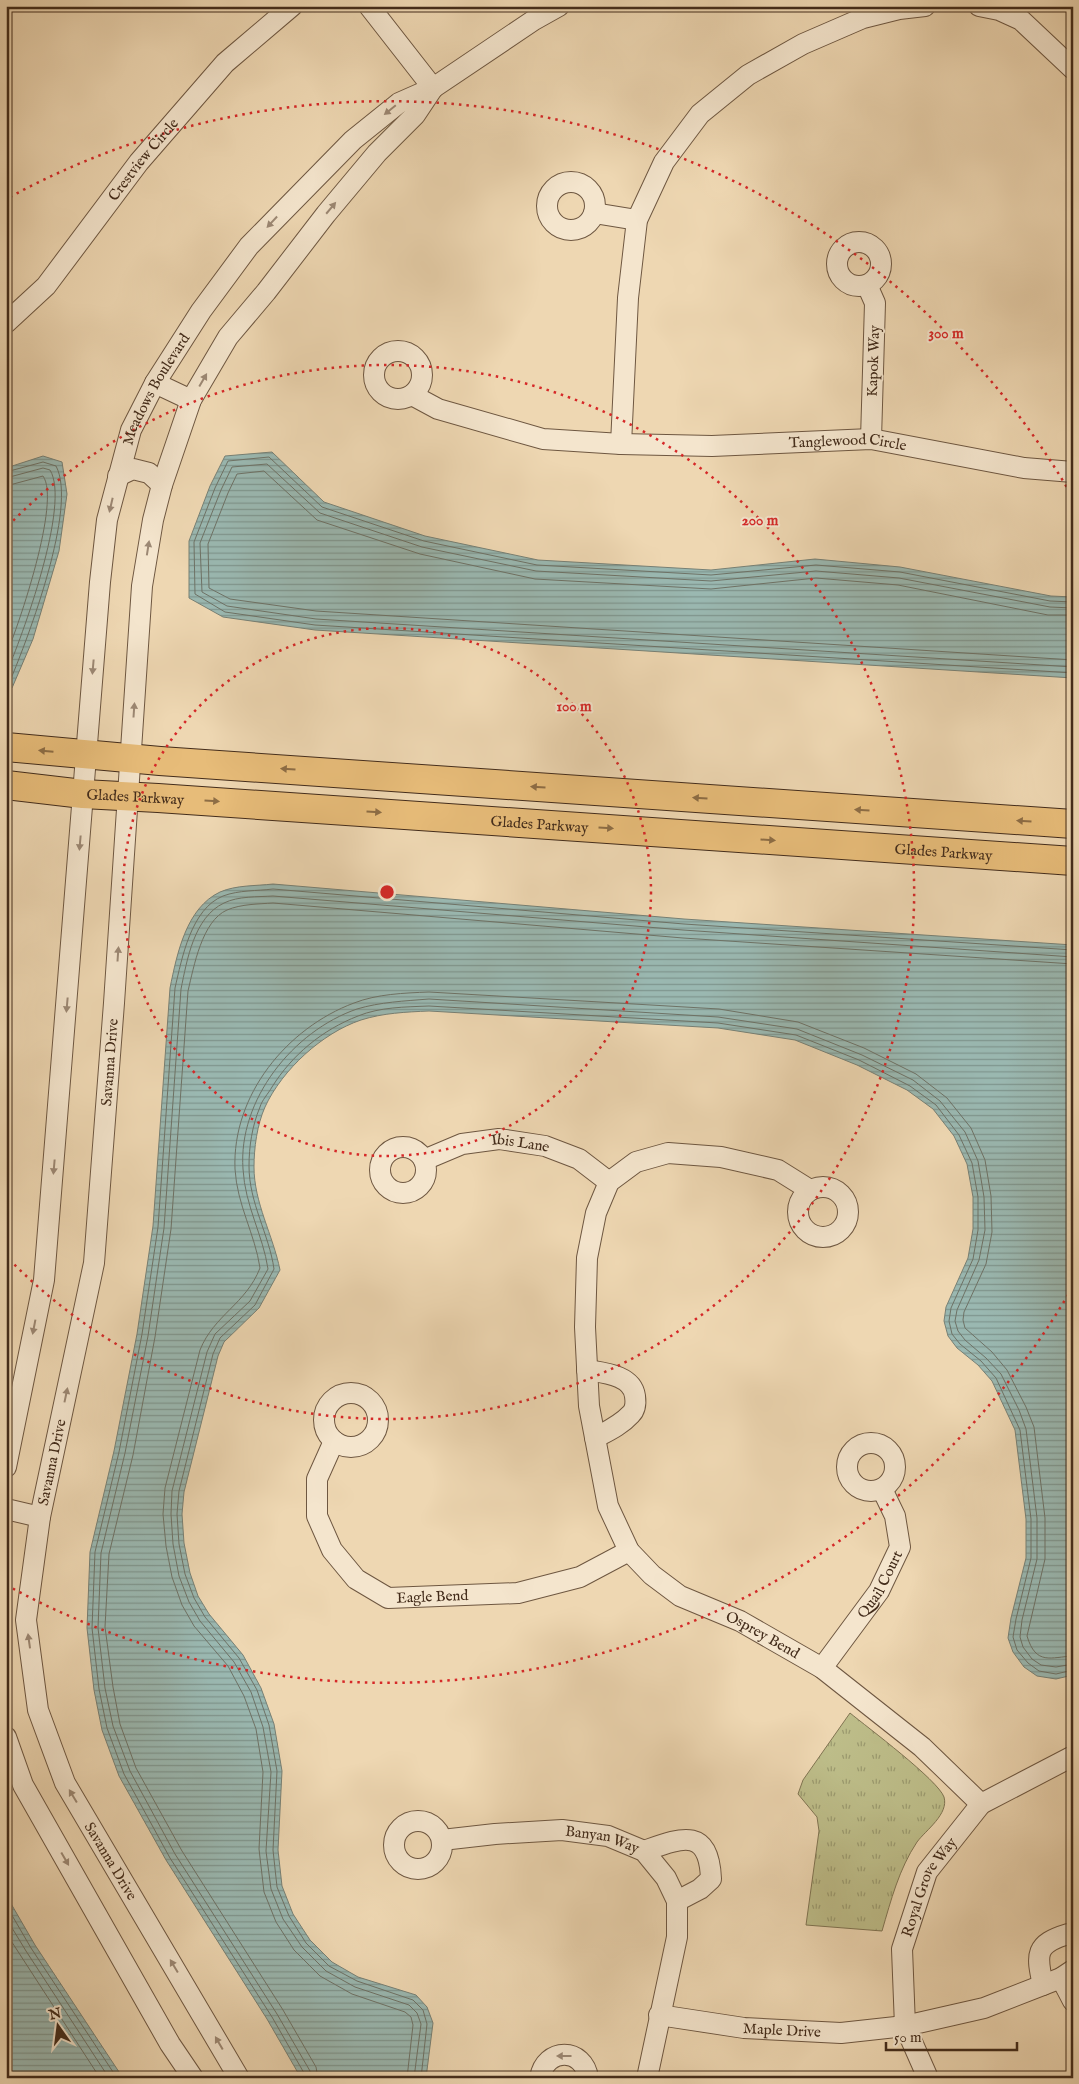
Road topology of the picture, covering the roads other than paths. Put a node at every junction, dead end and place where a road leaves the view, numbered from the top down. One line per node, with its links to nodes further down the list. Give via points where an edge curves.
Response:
1 (292, 6): 12 (street, Crestview Circle, via 225,63 139,162 46,286)
2 (369, 6): 8 (street)
3 (559, 6): 8 (street, Meadows Boulevard)
4 (925, 6): 10 (street, via 862,18 803,44 748,75 700,114 664,162)
5 (979, 6): 6 (street)
6 (1026, 13): 7 (street)
7 (1073, 69)
8 (432, 88): 13 (street, Meadows Boulevard, one-way to 13, via 399,103 353,140 249,246 201,311); 15 (street, Meadows Boulevard, one-way to 8, via 228,337 377,153 414,115)
9 (594, 213): 10 (street)
10 (638, 220): 17 (street, via 628,298)
11 (867, 285): 16 (street, Kapok Way, via 875,303)
12 (6, 323)
13 (155, 383): 15 (street); 19 (street, Meadows Boulevard, via 131,430)
14 (412, 394): 17 (street, Tanglewood Circle, via 438,409 543,439)
15 (191, 400): 20 (street, Meadows Boulevard)
16 (871, 439): 17 (street, Tanglewood Circle, via 712,446); 18 (street, Tanglewood Circle, via 1024,468)
17 (621, 444)
18 (1073, 472)
19 (118, 476): 20 (street, via 133,469 149,474); 22 (street, Meadows Boulevard, one-way to 22, via 104,546)
20 (162, 485): 23 (street, Meadows Boulevard, one-way to 20, via 142,586)
21 (6, 748): 22 (main road, one-way to 21)
22 (86, 754): 23 (main road); 25 (street, Meadows Boulevard)
23 (131, 758): 26 (street, Meadows Boulevard); 27 (main road, one-way to 23)
24 (6, 785): 25 (main road, Glades Parkway)
25 (83, 794): 26 (main road, Glades Parkway); 35 (street, one-way to 35, via 44,1280)
26 (128, 796): 28 (main road, Glades Parkway, one-way to 28); 38 (street, Savanna Drive, one-way to 26, via 94,1263)
27 (1073, 824)
28 (1073, 861)
29 (424, 1160): 30 (street, Ibis Lane, via 462,1144 499,1139 545,1146 579,1159)
30 (610, 1182): 31 (street, Osprey Bend, via 636,1162 668,1153 720,1157 778,1170); 32 (street, Osprey Bend, via 596,1213 587,1258)
31 (810, 1190)
32 (587, 1370): 33 (street, Osprey Bend); 33 (street, via 614,1375 627,1383 634,1392 636,1403 632,1413 621,1424)
33 (595, 1438): 39 (street, Osprey Bend, via 608,1506)
34 (334, 1441): 39 (street, Eagle Bend, via 316,1479 317,1516 332,1550 356,1579 388,1598 518,1593 580,1578)
35 (6, 1467)
36 (882, 1489): 40 (street, Quail Court, via 894,1516 900,1547 879,1591)
37 (6, 1509): 38 (street)
38 (40, 1517): 53 (street, Savanna Drive, one-way to 38, via 65,1782 38,1710 26,1620)
39 (629, 1551): 40 (street, Osprey Bend, via 652,1575 680,1596 740,1622)
40 (822, 1668): 43 (street, Osprey Bend, via 922,1747)
41 (6, 1737): 52 (street, one-way to 52, via 23,1785 170,2044)
42 (1073, 1756): 43 (street, Royal Grove Way)
43 (981, 1804): 51 (street, Royal Grove Way, via 926,1872 902,1949)
44 (442, 1840): 45 (street, Banyan Way, via 562,1830 608,1836)
45 (644, 1851): 46 (street, Banyan Way, via 666,1878); 46 (street, via 675,1840 691,1839 702,1846 710,1860 711,1879)
46 (677, 1901): 50 (street, Banyan Way, via 677,1937)
47 (1073, 1936): 48 (street, via 1053,1938 1042,1946 1038,1960)
48 (1059, 1978): 49 (street); 51 (street, Maple Drive, via 984,2008)
49 (1073, 2001)
50 (659, 2015): 51 (street, Maple Drive, via 744,2028 841,2033); 56 (street, Banyan Way)
51 (905, 2026): 57 (street, Royal Grove Way)
52 (193, 2078)
53 (239, 2078)
54 (540, 2078): 55 (street, one-way to 54, via 584,2065 565,2055 544,2064)
55 (588, 2078)
56 (647, 2078)
57 (928, 2078)

